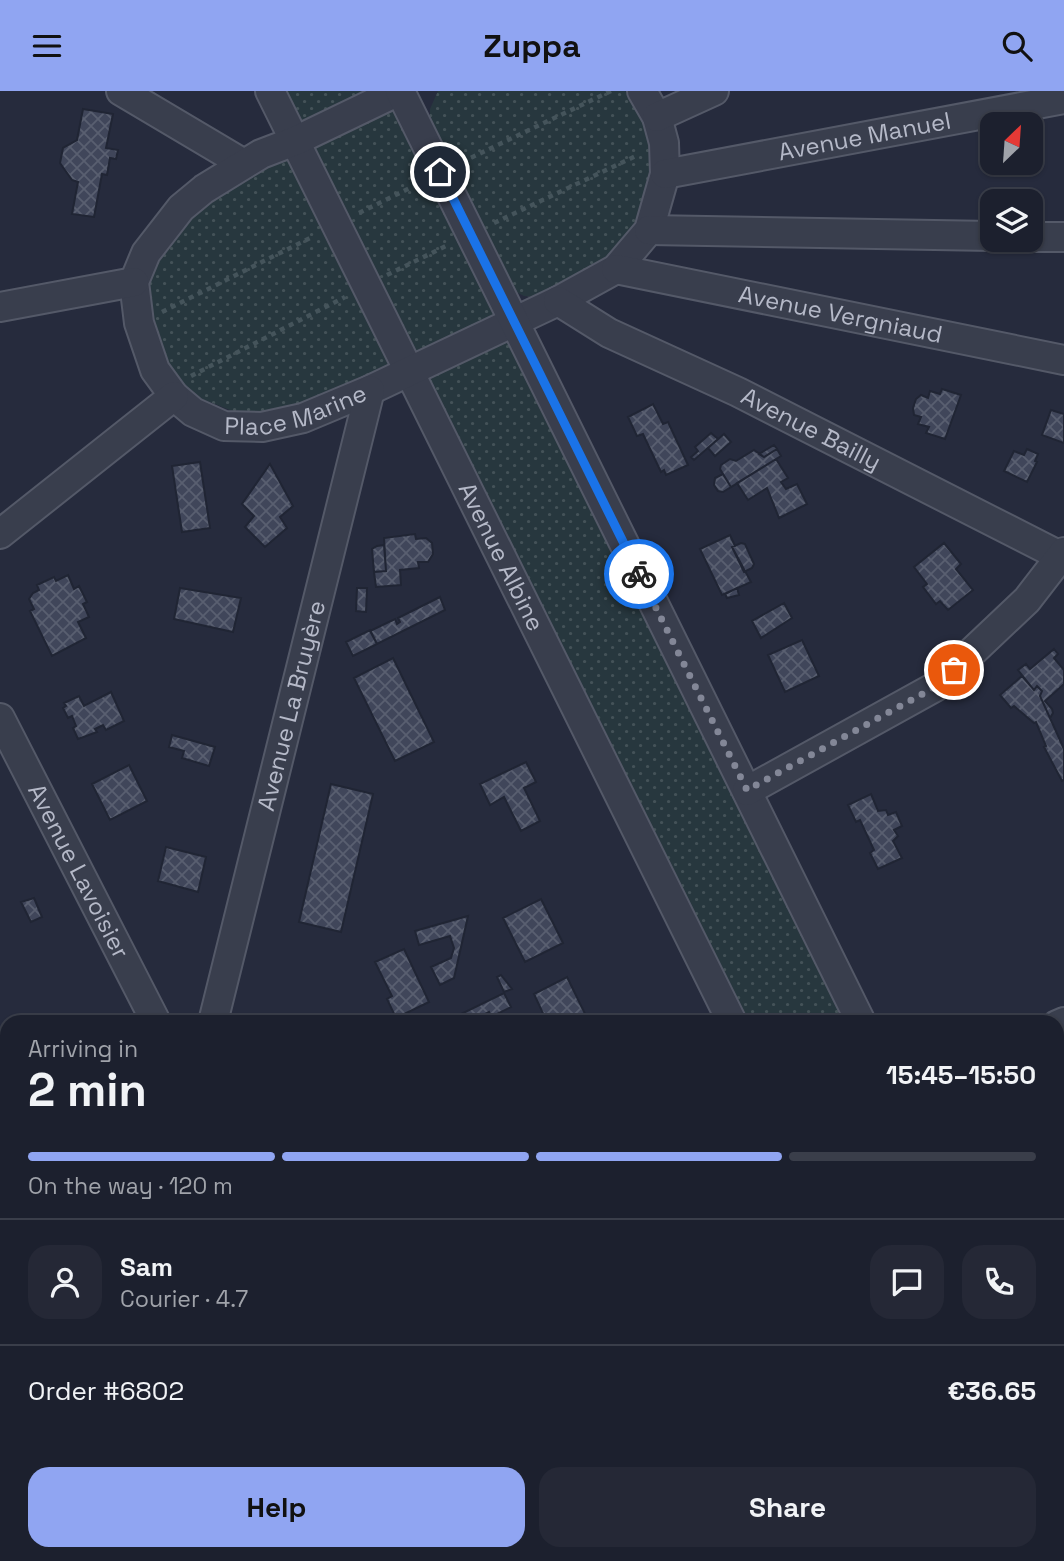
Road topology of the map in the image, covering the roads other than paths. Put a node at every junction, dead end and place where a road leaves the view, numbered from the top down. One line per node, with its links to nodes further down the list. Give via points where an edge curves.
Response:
1 (121, 91): 9 (street)
2 (270, 91): 8 (street, Avenue Albine)
3 (400, 91): 8 (street); 19 (street)
4 (642, 91): 7 (street, Place Marine)
5 (714, 91): 7 (street)
6 (1064, 99): 10 (street, Avenue Manuel)
7 (657, 117): 10 (street, Place Marine)
8 (295, 141): 9 (street); 21 (street, Avenue Albine)
9 (244, 164): 16 (street, via 181,208 146,253)
10 (665, 174): 11 (street, Place Marine)
11 (649, 230): 12 (street); 15 (street, Place Marine)
12 (980, 236)
13 (1043, 237): 14 (street)
14 (1064, 237)
15 (616, 269): 17 (street, Place Marine); 20 (street, Avenue Vergniaud)
16 (134, 282): 18 (street); 23 (street, Place Marine, via 139,323 155,370)
17 (558, 301): 19 (street, Place Marine); 25 (street, Avenue Bailly, via 609,333 738,392)
18 (0, 307)
19 (514, 321): 21 (street, Place Marine); 27 (street)
20 (1064, 360)
21 (408, 370): 22 (street, Place Marine); 30 (street, Avenue Albine)
22 (370, 390): 23 (street, Place Marine, via 303,418 262,427 224,426 193,412); 29 (street, Avenue La Bruyère)
23 (172, 392): 24 (street)
24 (0, 534)
25 (1063, 556): 27 (street, via 1027,600 935,687)
26 (0, 718): 28 (street, Avenue Lavoisier)
27 (747, 790): 31 (street)
28 (152, 1015)
29 (215, 1015)
30 (729, 1015)
31 (858, 1015)

